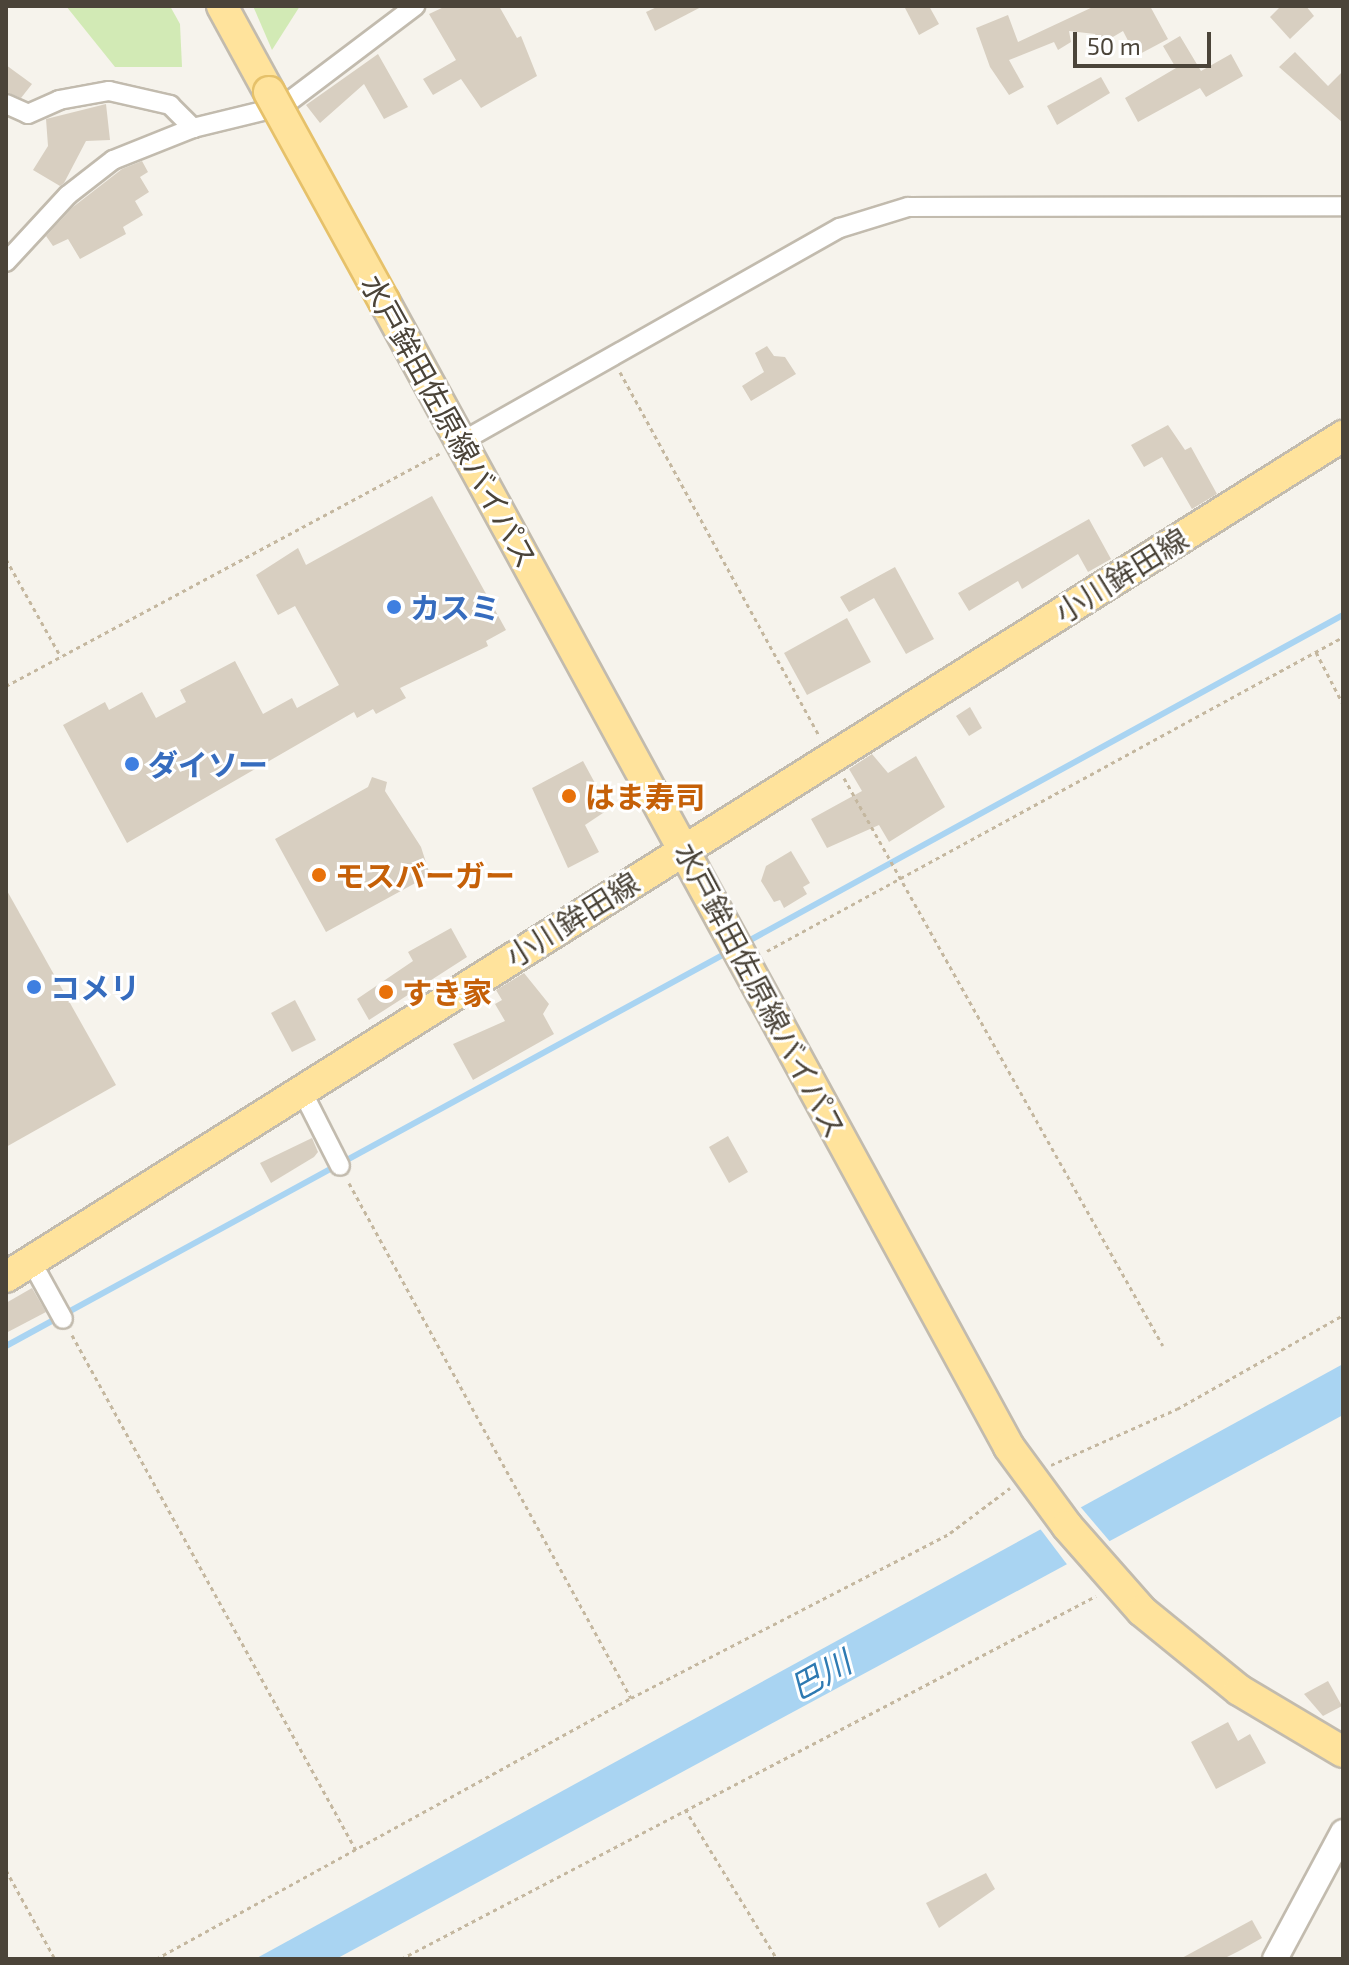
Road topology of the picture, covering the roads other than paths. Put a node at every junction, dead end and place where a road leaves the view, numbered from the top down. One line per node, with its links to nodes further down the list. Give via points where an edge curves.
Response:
1 (222, 6): 8 (main road, 水戸鉾田佐原線バイパス, bridge)
2 (415, 6): 4 (street, via 283,106)
3 (6, 104): 4 (street, via 28,114 59,100 109,91 170,105)
4 (193, 128): 6 (street, via 113,160 68,195)
5 (1343, 206): 8 (street, via 908,207 840,228)
6 (6, 262)
7 (1343, 436): 9 (main road, 小川鉾田線)
8 (461, 442): 9 (main road, 水戸鉾田佐原線バイパス)
9 (684, 849): 10 (main road, 小川鉾田線); 15 (main road, 水戸鉾田佐原線バイパス, via 1032,1480 1112,1579 1205,1666)
10 (301, 1089): 11 (street); 12 (main road, 小川鉾田線)
11 (338, 1162)
12 (31, 1261): 13 (main road, 小川鉾田線); 14 (street)
13 (6, 1277)
14 (61, 1314)
15 (1343, 1752)
16 (1343, 1832): 17 (street)
17 (1275, 1959)

